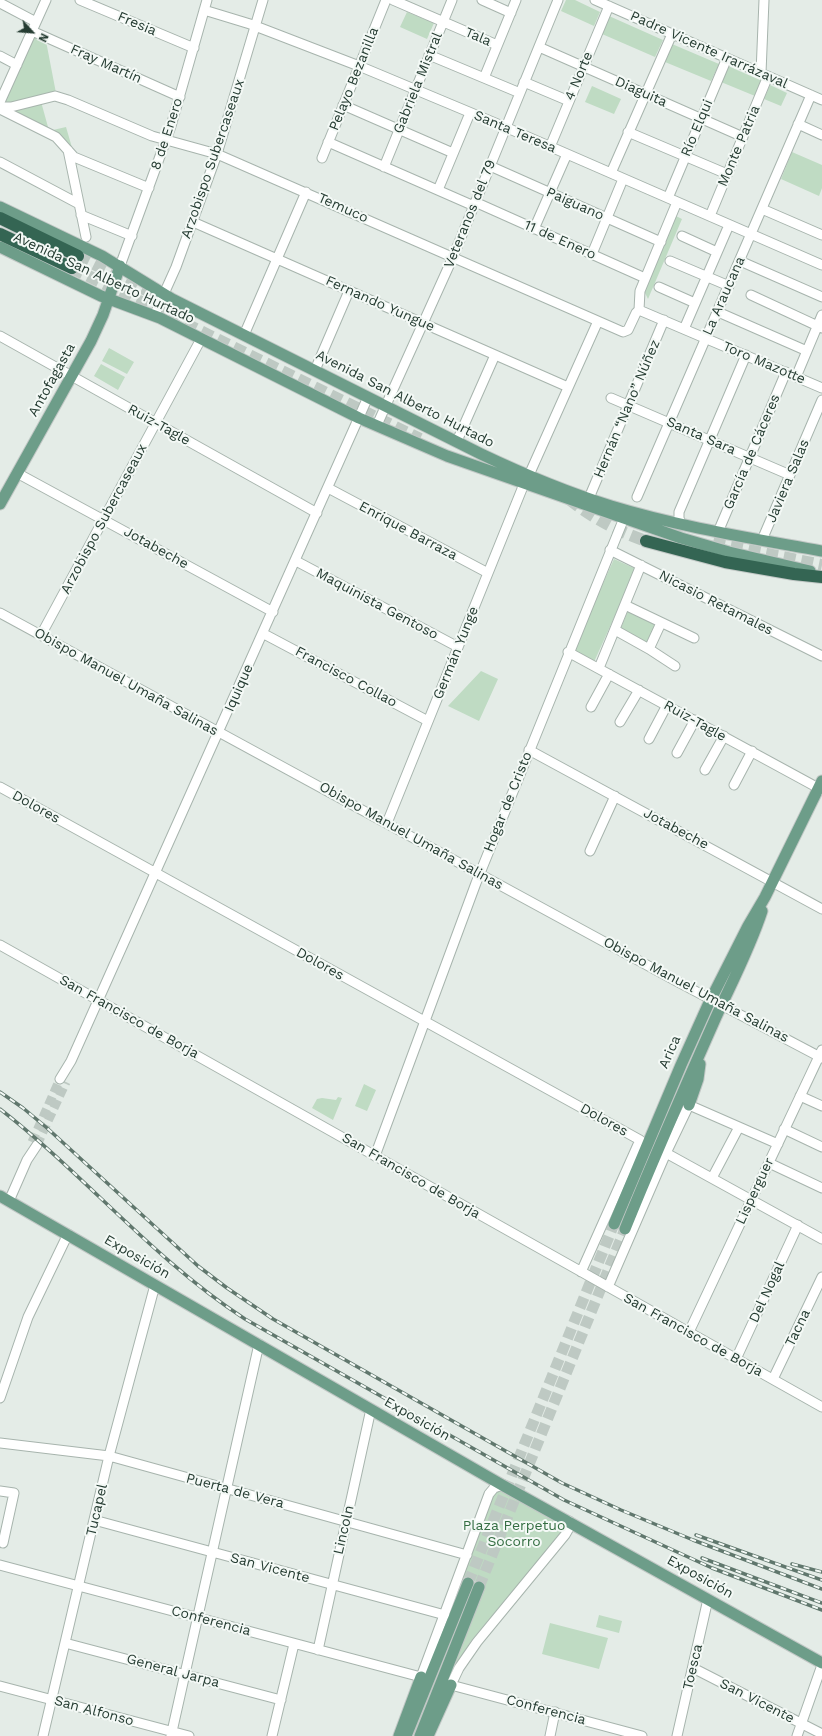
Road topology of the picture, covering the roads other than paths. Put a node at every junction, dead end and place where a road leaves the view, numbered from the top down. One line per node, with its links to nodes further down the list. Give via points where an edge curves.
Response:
1 (46, 0): 17 (street)
2 (80, 0): 24 (street, Fresia)
3 (207, 0): 15 (street, 8 de Enero)
4 (263, 0): 19 (street, Arzobispo Subercaseaux)
5 (386, 0): 29 (street, Pelayo Bezanilla)
6 (392, 0): 18 (street, Tala)
7 (452, 0): 18 (street, Gabriela Mistral)
8 (482, 0): 16 (street)
9 (516, 0): 16 (street)
10 (558, 0): 23 (street, Veteranos del 79)
11 (595, 0): 14 (street, Padre Vicente Irarrázaval)
12 (764, 0): 31 (street, Monte Patria)
13 (0, 3): 17 (street)
14 (609, 6): 21 (street, Padre Vicente Irarrázaval); 30 (street, 4 Norte)
15 (204, 10): 19 (street, Santa Teresa); 24 (street, 8 de Enero)
16 (511, 13): 22 (street)
17 (36, 22): 20 (street)
18 (443, 22): 22 (street, Tala); 25 (street, Gabriela Mistral)
19 (256, 26): 29 (street, Santa Teresa); 57 (street, Arzobispo Subercaseaux)
20 (32, 31): 28 (street); 38 (street, Fray Martín)
21 (672, 34): 27 (street, Padre Vicente Irarrázaval); 36 (street)
22 (497, 45): 32 (street)
23 (539, 47): 30 (street, Diaguita); 33 (street, Veteranos del 79)
24 (194, 48): 38 (street, 8 de Enero)
25 (429, 55): 32 (street); 34 (street, Gabriela Mistral)
26 (0, 56): 28 (street)
27 (727, 58): 31 (street, Padre Vicente Irarrázaval); 45 (street, Río Elqui)
28 (17, 65): 41 (street)
29 (359, 66): 34 (street, Santa Teresa); 42 (street, Pelayo Bezanilla)
30 (583, 66): 36 (street, Diaguita); 40 (street, 4 Norte)
31 (765, 74): 37 (street, Padre Vicente Irarrázaval); 51 (street, Monte Patria)
32 (484, 78): 35 (street)
33 (524, 82): 35 (street, Veteranos del 79); 40 (street)
34 (415, 90): 44 (street, Santa Teresa); 48 (street, Gabriela Mistral)
35 (520, 93): 47 (street, Veteranos del 79)
36 (645, 93): 45 (street, Diaguita); 49 (street)
37 (811, 95): 39 (street, Padre Vicente Irarrázaval); 46 (street, La Araucana)
38 (180, 97): 52 (street, 8 de Enero)
39 (822, 100)
40 (569, 101): 54 (street, 4 Norte)
41 (0, 102)
42 (343, 105): 48 (street); 53 (street, Pelayo Bezanilla)
43 (0, 108): 52 (street, Temuco, via 55,96); 55 (street, via 56,137)
44 (470, 113): 47 (street, Santa Teresa); 56 (street)
45 (701, 118): 51 (street, Diaguita); 59 (street, Río Elqui)
46 (798, 124): 50 (street); 76 (street, La Araucana)
47 (505, 128): 54 (street, Santa Teresa); 62 (street, Veteranos del 79)
48 (399, 130): 56 (street); 63 (street, Gabriela Mistral)
49 (628, 132): 59 (street); 64 (street)
50 (822, 135)
51 (743, 137): 65 (street, Monte Patria)
52 (166, 140): 57 (street, Temuco); 67 (street, 8 de Enero)
53 (328, 142): 60 (street, Pelayo Bezanilla); 63 (street, 11 de Enero)
54 (550, 147): 58 (street, Santa Teresa)
55 (68, 150): 67 (street, via 74,157); 73 (street)
56 (453, 153): 68 (street)
57 (217, 154): 69 (street, Temuco); 81 (street, Arzobispo Subercaseaux)
58 (567, 154): 64 (street, Santa Teresa); 70 (street)
59 (686, 156): 65 (street); 71 (street, Río Elqui)
60 (322, 158)
61 (0, 162): 73 (street)
62 (490, 166): 70 (street, Paiguano); 74 (street, Veteranos del 79)
63 (384, 167): 68 (street, 11 de Enero)
64 (610, 173): 66 (street, Santa Teresa)
65 (727, 174): 78 (street, Monte Patria)
66 (624, 179): 71 (street, Santa Teresa); 80 (street)
67 (149, 188): 87 (street, 8 de Enero)
68 (438, 190): 74 (street, 11 de Enero)
69 (306, 192): 95 (street, Temuco); 96 (street)
70 (550, 193): 80 (street, Paiguano); 83 (street)
71 (668, 198): 72 (street, Santa Teresa)
72 (677, 202): 78 (street, Santa Teresa); 90 (street)
73 (79, 204): 77 (street)
74 (474, 204): 83 (street, 11 de Enero); 95 (street, Veteranos del 79)
75 (0, 207): 100 (main road, Avenida San Alberto Hurtado)
76 (762, 209): 85 (street, La Araucana); 86 (street)
77 (81, 215): 87 (street); 89 (street)
78 (710, 216): 82 (street, Santa Teresa)
79 (0, 218): 94 (highway)
80 (607, 218): 90 (street, Paiguano); 93 (street)
81 (193, 222): 96 (street, Fernando Yungue); 107 (street, Arzobispo Subercaseaux)
82 (729, 224): 85 (street, Santa Teresa); 92 (street)
83 (534, 228): 93 (street, 11 de Enero)
84 (0, 234): 101 (highway)
85 (751, 234): 98 (street, La Araucana); 99 (street, Santa Teresa)
86 (822, 235)
87 (132, 236): 100 (street, 8 de Enero)
88 (682, 236): 92 (street)
89 (86, 237)
90 (660, 242): 103 (street)
91 (0, 247): 110 (main road, Avenida San Alberto Hurtado)
92 (717, 252): 102 (street)
93 (592, 254): 103 (street, 11 de Enero)
94 (78, 256)
95 (453, 257): 119 (street, Temuco); 120 (street, Veteranos del 79)
96 (277, 259): 106 (street, Fernando Yungue); 123 (street)
97 (670, 260): 102 (street)
98 (740, 261): 104 (street, La Araucana); 109 (street)
99 (822, 265)
100 (120, 266): 107 (main road, Avenida San Alberto Hurtado); 110 (main road, Antofagasta)
101 (72, 268)
102 (707, 276): 104 (street); 112 (street)
103 (645, 278): 113 (street, via 640,291)
104 (729, 286): 114 (street, La Araucana)
105 (659, 287): 112 (street)
106 (349, 291): 120 (street, Fernando Yungue); 130 (street)
107 (165, 295): 117 (street, Arzobispo Subercaseaux); 123 (main road, Avenida San Alberto Hurtado)
108 (751, 295): 121 (street)
109 (822, 297)
110 (108, 298): 111 (main road, Avenida San Alberto Hurtado); 115 (main road, Antofagasta)
111 (120, 302): 115 (main road); 117 (main road, Avenida San Alberto Hurtado)
112 (696, 303): 122 (street)
113 (639, 310): 118 (street, Toro Mazotte); 119 (street, Temuco, via 626,331)
114 (718, 312): 125 (street, La Araucana); 127 (street)
115 (102, 315): 132 (main road, Antofagasta, via 89,346)
116 (822, 315): 121 (street)
117 (154, 316): 126 (main road, Avenida San Alberto Hurtado)
118 (664, 320): 122 (street, Toro Mazotte); 139 (street, Hernán “Nano” Núñez)
119 (598, 321): 134 (street, Germán Yunge)
120 (423, 323): 128 (street, Fernando Yungue); 140 (street, Veteranos del 79)
121 (820, 327): 127 (street)
122 (684, 329): 125 (street, Toro Mazotte)
123 (244, 335): 130 (main road, Avenida San Alberto Hurtado)
124 (0, 336): 132 (street, Ruiz-Tagle)
125 (706, 338): 129 (street, Toro Mazotte); 143 (street, La Araucana)
126 (201, 339): 141 (main road, Avenida San Alberto Hurtado); 142 (street, Arzobispo Subercaseaux)
127 (807, 351): 133 (street)
128 (495, 355): 134 (street, Fernando Yungue); 146 (street)
129 (746, 355): 131 (street, Toro Mazotte); 145 (street)
130 (314, 370): 136 (main road, Avenida San Alberto Hurtado)
131 (786, 372): 133 (street, Toro Mazotte); 147 (street, García de Cáceres)
132 (71, 376): 142 (street, Ruiz-Tagle); 148 (main road, Antofagasta)
133 (796, 376): 135 (street, Toro Mazotte)
134 (568, 387): 150 (street, Germán Yunge)
135 (822, 388)
136 (368, 397): 140 (main road, Avenida San Alberto Hurtado); 141 (street, Iquique)
137 (611, 398): 139 (street, Santa Sara)
138 (822, 400): 149 (street, Javiera Salas)
139 (628, 405): 143 (street, Santa Sara); 153 (street, Hernán “Nano” Núñez)
140 (386, 406): 144 (street, Veteranos del 79); 146 (main road, Avenida San Alberto Hurtado)
141 (359, 418): 144 (main road, Avenida San Alberto Hurtado); 151 (street, Iquique)
142 (156, 423): 155 (street, Ruiz-Tagle); 157 (street, Arzobispo Subercaseaux)
143 (669, 423): 145 (street, Santa Sara); 152 (street, La Araucana)
144 (377, 425): 150 (main road, Avenida San Alberto Hurtado, via 440,454)
145 (709, 440): 147 (street, Santa Sara); 158 (street, via 679,512)
146 (457, 442): 150 (main road, Avenida San Alberto Hurtado)
147 (749, 458): 149 (street, Santa Sara); 159 (street, García de Cáceres)
148 (18, 473): 154 (main road, Antofagasta); 157 (street, Jotabeche)
149 (790, 475): 160 (street, Javiera Salas)
150 (527, 480): 153 (main road, Avenida San Alberto Hurtado); 156 (main road, Avenida San Alberto Hurtado); 166 (street, Germán Yunge)
151 (328, 488): 155 (street, Iquique); 166 (street, Enrique Barraza)
152 (637, 497)
153 (589, 498): 158 (main road, Avenida San Alberto Hurtado)
154 (0, 504)
155 (317, 513): 164 (street, Iquique)
156 (624, 518): 162 (street, Hogar de Cristo); 167 (main road, Avenida San Alberto Hurtado, via 717,549)
157 (104, 520): 170 (street, Jotabeche); 175 (street, Arzobispo Subercaseaux)
158 (681, 524): 159 (main road, Avenida San Alberto Hurtado)
159 (718, 532): 160 (main road, Avenida San Alberto Hurtado)
160 (762, 540): 163 (main road, Avenida San Alberto Hurtado)
161 (646, 541): 168 (highway, via 725,562)
162 (610, 550): 165 (street, Nicasio Retamales); 179 (street, Hogar de Cristo)
163 (822, 551)
164 (296, 561): 170 (street, Iquique); 177 (street, Maquinista Gentoso)
165 (641, 565): 169 (street); 180 (street, Nicasio Retamales)
166 (488, 573): 177 (street, Germán Yunge)
167 (822, 574)
168 (822, 577)
169 (625, 605): 172 (street); 173 (street)
170 (273, 612): 174 (street, Iquique)
171 (0, 613): 175 (street, Obispo Manuel Umaña Salinas)
172 (661, 623): 176 (street); 178 (street)
173 (615, 630): 178 (street); 182 (street)
174 (264, 634): 188 (street, Francisco Collao); 190 (street, Iquique)
175 (41, 635): 190 (street, Obispo Manuel Umaña Salinas)
176 (694, 638)
177 (458, 647): 188 (street, Germán Yunge)
178 (649, 649): 181 (street)
179 (568, 652): 182 (street, Ruiz-Tagle); 193 (street, Hogar de Cristo)
180 (822, 656)
181 (676, 666)
182 (599, 668): 183 (street, Ruiz-Tagle)
183 (609, 674): 184 (street, Ruiz-Tagle); 186 (street)
184 (639, 690): 185 (street, Ruiz-Tagle); 189 (street)
185 (667, 705): 187 (street, Ruiz-Tagle); 192 (street)
186 (591, 707)
187 (695, 720): 191 (street, Ruiz-Tagle); 195 (street)
188 (428, 721): 201 (street, Germán Yunge)
189 (620, 722)
190 (219, 732): 201 (street, Obispo Manuel Umaña Salinas); 203 (street, Iquique)
191 (724, 736): 194 (street, Ruiz-Tagle); 196 (street)
192 (649, 738)
193 (529, 750): 200 (street, Jotabeche); 204 (street, Hogar de Cristo)
194 (752, 751): 197 (street); 199 (street, Ruiz-Tagle)
195 (677, 753)
196 (705, 770)
197 (734, 785)
198 (0, 787): 203 (street, Dolores)
199 (821, 787): 205 (main road, Arica)
200 (615, 796): 202 (street); 205 (street, Jotabeche)
201 (387, 823): 204 (street, Obispo Manuel Umaña Salinas)
202 (590, 851)
203 (156, 873): 210 (street, Iquique); 212 (street, Dolores)
204 (479, 874): 209 (street, Obispo Manuel Umaña Salinas); 212 (street, Hogar de Cristo)
205 (773, 882): 206 (main road, Arica); 207 (street, Jotabeche)
206 (765, 897): 209 (main road, Arica); 211 (main road, Arica, via 749,947)
207 (822, 909)
208 (0, 945): 210 (street, San Francisco de Borja)
209 (711, 999): 211 (street, Obispo Manuel Umaña Salinas); 215 (main road, Arica)
210 (99, 1000): 216 (street, Iquique); 227 (street, San Francisco de Borja)
211 (722, 1005): 213 (main road, Arica); 214 (street, Obispo Manuel Umaña Salinas)
212 (424, 1022): 222 (street, Dolores); 227 (street, Hogar de Cristo)
213 (702, 1050): 218 (main road, via 698,1079); 235 (main road, Arica)
214 (821, 1055): 217 (street, Lisperguer)
215 (681, 1065): 222 (main road, via 665,1090); 233 (main road, Arica)
216 (63, 1080)
217 (800, 1096): 219 (street); 221 (street, Lisperguer)
218 (689, 1105): 220 (street); 226 (street)
219 (822, 1106)
220 (739, 1127): 224 (street); 229 (street)
221 (784, 1129): 224 (street, Lisperguer); 225 (street)
222 (640, 1140): 238 (street)
223 (34, 1143): 231 (street)
224 (778, 1144): 228 (street, Lisperguer)
225 (822, 1147)
226 (666, 1153): 229 (street); 241 (street)
227 (375, 1156): 238 (street, San Francisco de Borja)
228 (769, 1163): 230 (street); 232 (street, Lisperguer)
229 (712, 1178): 232 (street)
230 (822, 1188)
231 (4, 1198): 236 (main road, Exposición)
232 (751, 1200): 234 (street); 242 (street, Lisperguer)
233 (614, 1224)
234 (798, 1226): 237 (street); 244 (street, Del Nogal)
235 (625, 1229)
236 (68, 1234): 240 (main road, Exposición); 246 (street, via 28,1317)
237 (822, 1239)
238 (581, 1272): 241 (street, San Francisco de Borja)
239 (822, 1277): 245 (street, Tacna)
240 (156, 1286): 243 (main road, Exposición); 250 (street, Tucapel)
241 (608, 1287): 242 (street, San Francisco de Borja)
242 (689, 1332): 244 (street, San Francisco de Borja)
243 (259, 1344): 248 (main road, Exposición); 252 (street)
244 (736, 1358): 245 (street, San Francisco de Borja)
245 (773, 1379): 247 (street, San Francisco de Borja)
246 (0, 1398)
247 (822, 1407)
248 (371, 1409): 251 (main road, Exposición); 256 (street, Lincoln)
249 (0, 1443): 250 (street, Puerta de Vera)
250 (109, 1456): 252 (street, Puerta de Vera); 254 (street, Tucapel)
251 (502, 1485): 255 (main road, Exposición); 259 (street, via 494,1488 490,1494)
252 (227, 1489): 256 (street, Puerta de Vera); 258 (street)
253 (0, 1490): 257 (street, via 14,1493)
254 (94, 1520): 258 (street, San Vicente); 263 (street, Tucapel)
255 (570, 1521): 265 (main road, Exposición); 275 (street, via 565,1536 477,1642)
256 (346, 1522): 259 (street, Puerta de Vera); 262 (street, Lincoln)
257 (3, 1543)
258 (212, 1552): 262 (street, San Vicente); 267 (street)
259 (467, 1555): 266 (street)
260 (0, 1565): 263 (street, Conferencia)
261 (468, 1583): 287 (main road)
262 (332, 1585): 266 (street, San Vicente); 270 (street, Lincoln)
263 (78, 1586): 267 (street, Conferencia); 268 (street, Tucapel)
264 (480, 1587): 288 (main road)
265 (708, 1599): 271 (main road, Exposición); 272 (street, Toesca)
266 (445, 1615): 274 (street)
267 (198, 1618): 269 (street, Conferencia); 273 (street)
268 (65, 1643): 273 (street, General Jarpa); 277 (street, Tucapel)
269 (294, 1644): 270 (street, Conferencia); 278 (street)
270 (318, 1650): 274 (street, Conferencia)
271 (822, 1664): 280 (street)
272 (693, 1668): 280 (street, San Vicente); 292 (street, Toesca)
273 (185, 1674): 278 (street, General Jarpa); 281 (street)
274 (421, 1678): 286 (main road)
275 (451, 1685): 279 (street, Conferencia); 289 (main road)
276 (0, 1686): 277 (street, San Alfonso)
277 (52, 1699): 281 (street, San Alfonso); 283 (street, Tucapel)
278 (281, 1700): 285 (street)
279 (555, 1712): 290 (street); 291 (street, Conferencia)
280 (800, 1722): 282 (street, San Vicente); 293 (street)
281 (172, 1734): 284 (street, San Alfonso)
282 (822, 1734)
283 (43, 1736)
284 (189, 1736)
285 (272, 1736)
286 (399, 1736)
287 (406, 1736)
288 (420, 1736)
289 (428, 1736)
290 (550, 1736)
291 (642, 1736)
292 (677, 1736)
293 (797, 1736)

